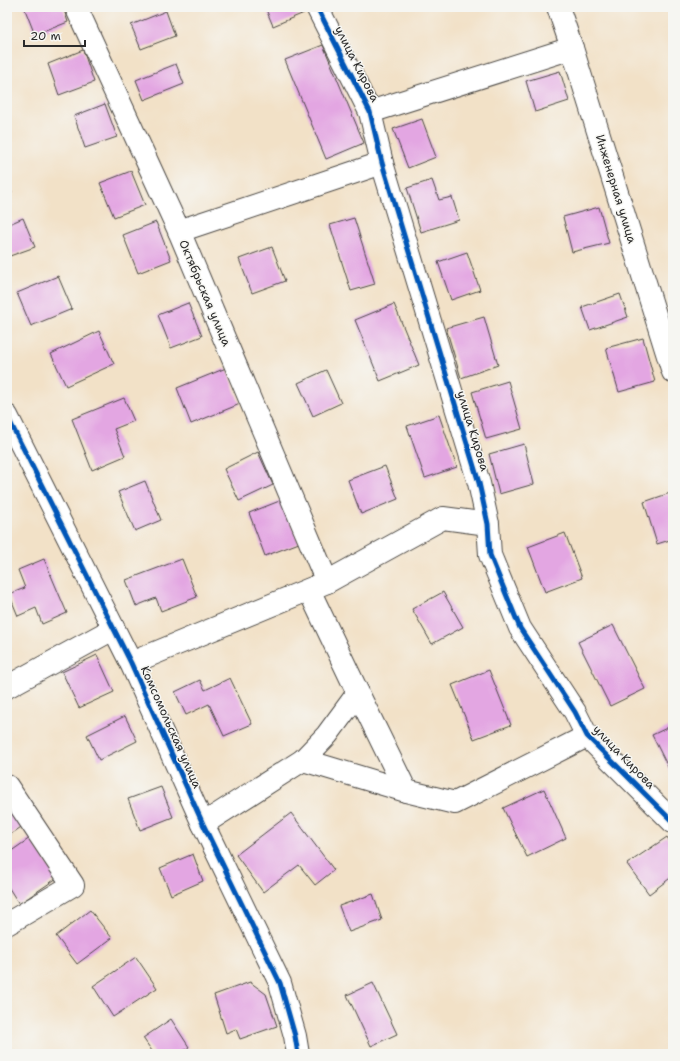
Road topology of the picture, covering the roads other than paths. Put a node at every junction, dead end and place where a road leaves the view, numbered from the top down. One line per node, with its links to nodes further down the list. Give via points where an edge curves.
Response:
1 (76, 7): 7 (street, Октябрьская улица)
2 (317, 7): 5 (street, улица Кирова)
3 (558, 7): 4 (street, Инженерная улица)
4 (572, 48): 5 (street); 8 (street, Инженерная улица)
5 (370, 112): 6 (street, улица Кирова)
6 (382, 163): 7 (street); 10 (street, улица Кирова, via 479,483)
7 (180, 232): 11 (street, Октябрьская улица)
8 (673, 372)
9 (7, 416): 12 (street, Комсомольская улица)
10 (488, 524): 11 (street, via 443,518); 16 (street, улица Кирова, via 490,556 520,628)
11 (318, 586): 13 (street); 15 (street, Октябрьская улица)
12 (113, 629): 13 (street, Комсомольская улица); 14 (street)
13 (131, 664): 21 (street, Комсомольская улица)
14 (7, 687)
15 (358, 693): 17 (street, via 327,735); 19 (street, Октябрьская улица)
16 (588, 736): 19 (street, via 455,803); 20 (street, улица Кирова)
17 (303, 760): 19 (street); 21 (street)
18 (7, 786): 22 (street, via 73,885)
19 (406, 791)
20 (673, 822)
21 (203, 824): 23 (street, Комсомольская улица, via 280,983)
22 (7, 924)
23 (298, 1054)

